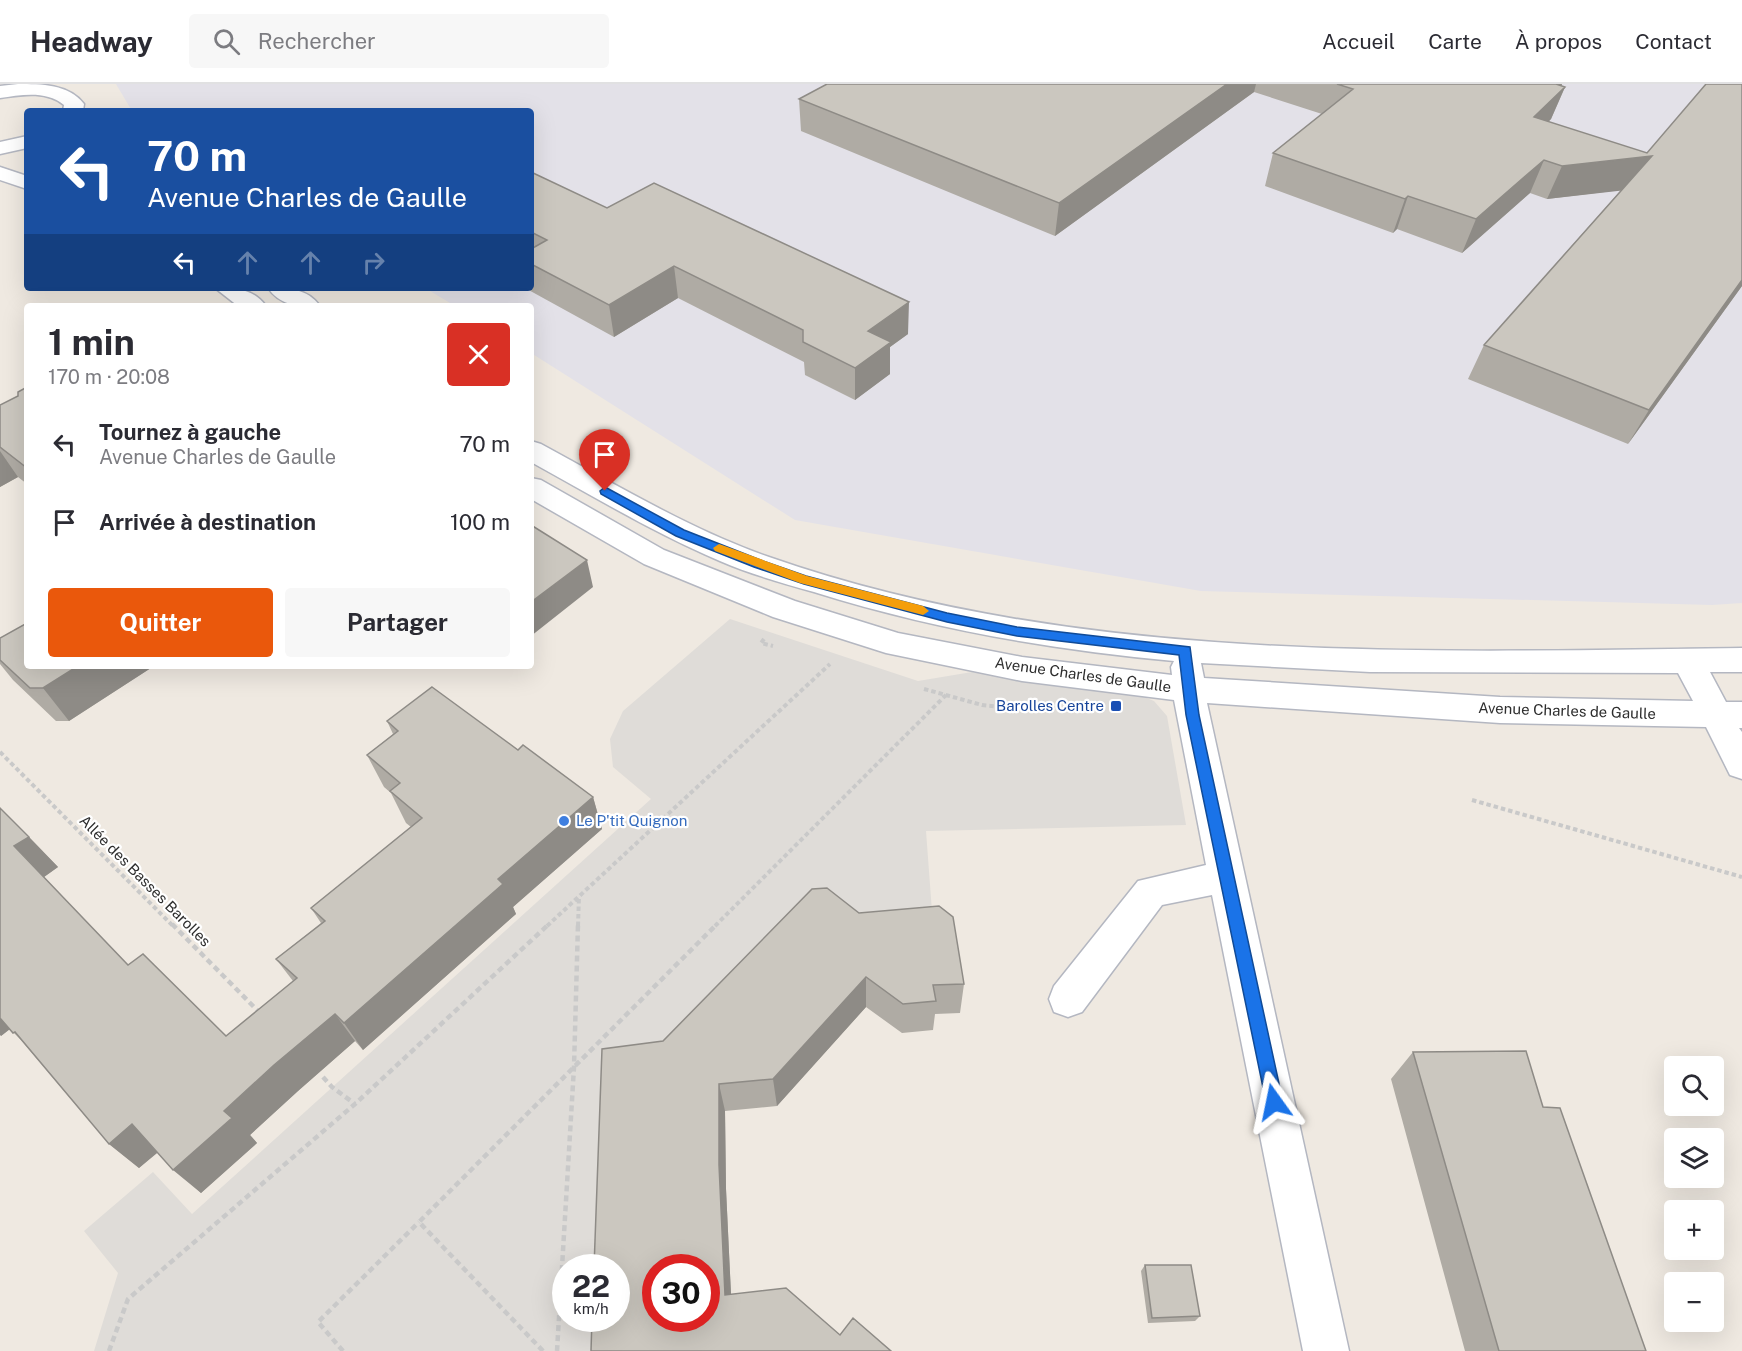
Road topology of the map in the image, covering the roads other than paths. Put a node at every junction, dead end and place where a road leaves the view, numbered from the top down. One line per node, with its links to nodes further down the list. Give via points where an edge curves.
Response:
1 (51, 88): 2 (street); 3 (street, via 68,97)
2 (0, 92)
3 (73, 108)
4 (24, 142): 5 (street)
5 (0, 148)
6 (0, 173): 7 (street)
7 (24, 182)
8 (232, 291): 10 (street)
9 (285, 291): 11 (street)
10 (250, 303)
11 (303, 303)
12 (534, 452): 14 (street, via 680,533 804,580 1017,631)
13 (534, 489): 17 (street, Avenue Charles de Gaulle, via 654,557 784,609 886,641 1022,669)
14 (1186, 651): 15 (street, via 1464,662); 17 (street)
15 (1688, 660): 16 (street); 18 (street)
16 (1742, 660)
17 (1189, 689): 18 (street, Avenue Charles de Gaulle, via 1500,710); 20 (street)
18 (1729, 715): 19 (street)
19 (1742, 765)
20 (1227, 876): 21 (street, via 1151,892); 22 (street)
21 (1068, 999)
22 (1326, 1351)

